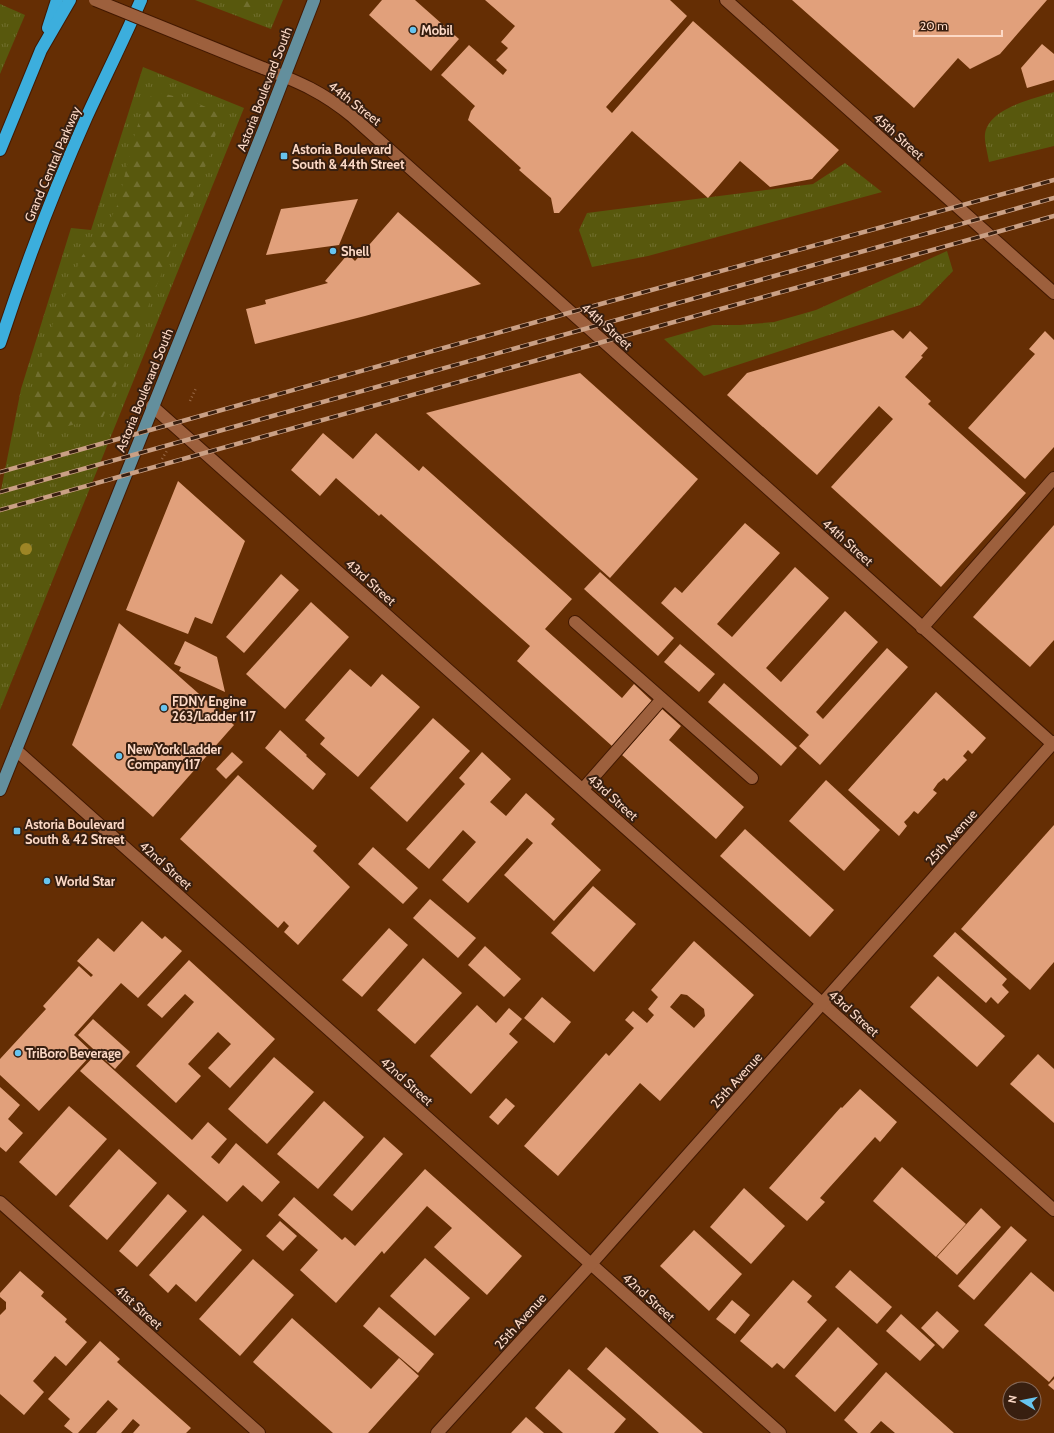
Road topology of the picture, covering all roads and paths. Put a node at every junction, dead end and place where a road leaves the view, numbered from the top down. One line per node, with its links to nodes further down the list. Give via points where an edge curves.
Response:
1 (56, 0): 7 (highway)
2 (70, 0): 7 (highway)
3 (96, 0): 8 (street, 44th Street, bridge)
4 (314, 0): 8 (main road, Astoria Boulevard South)
5 (726, 0): 10 (street, 45th Street)
6 (141, 1): 11 (highway, Grand Central Parkway, via 56,188)
7 (41, 50): 9 (highway)
8 (284, 76): 14 (main road, Astoria Boulevard South); 19 (street, 44th Street, via 320,93 353,117)
9 (0, 150)
10 (1054, 293)
11 (0, 343)
12 (196, 388): 13 (path)
13 (190, 401)
14 (152, 406): 22 (main road, Astoria Boulevard South); 24 (street, 43rd Street)
15 (168, 449): 16 (path)
16 (162, 459)
17 (1054, 478): 19 (street)
18 (575, 622): 20 (street)
19 (922, 628): 21 (street, 44th Street)
20 (662, 699): 23 (street); 24 (street)
21 (1054, 744): 26 (street, 25th Avenue)
22 (16, 750): 25 (main road, Astoria Boulevard South); 29 (street, 42nd Street)
23 (752, 778)
24 (583, 789): 26 (street, 43rd Street)
25 (0, 790)
26 (823, 1004): 28 (street, 43rd Street); 29 (street, 25th Avenue)
27 (0, 1202): 30 (street, 41st Street)
28 (1054, 1210)
29 (591, 1264): 31 (street, 25th Avenue); 32 (street, 42nd Street)
30 (259, 1433)
31 (437, 1433)
32 (780, 1433)

